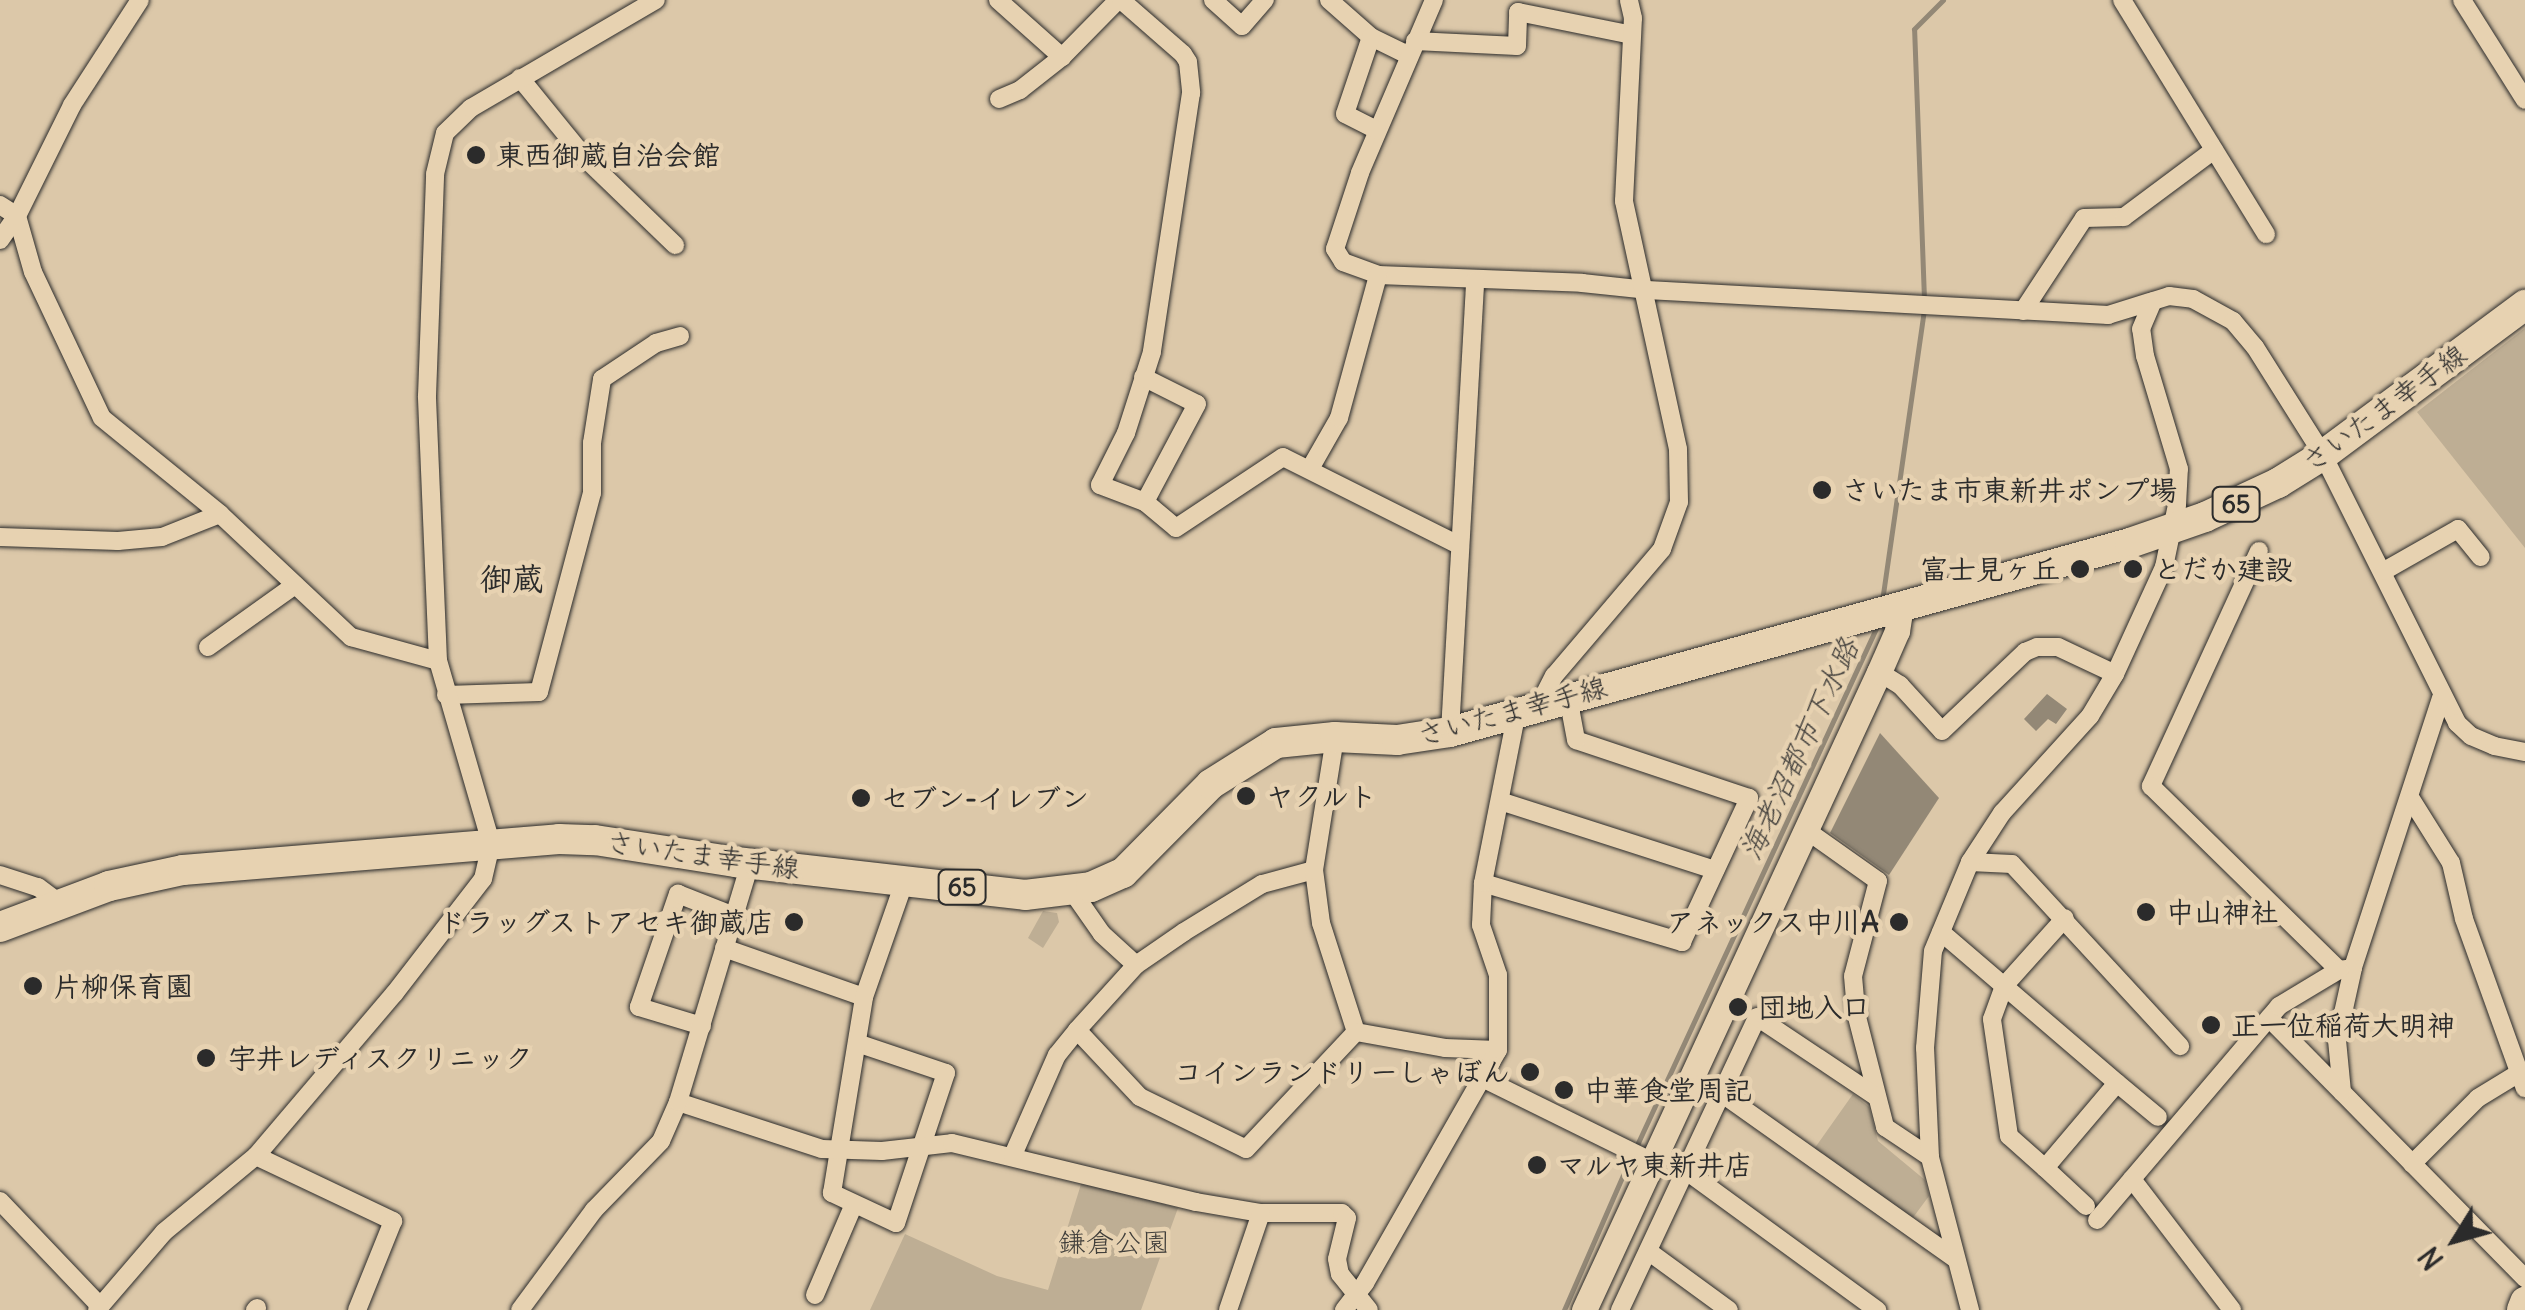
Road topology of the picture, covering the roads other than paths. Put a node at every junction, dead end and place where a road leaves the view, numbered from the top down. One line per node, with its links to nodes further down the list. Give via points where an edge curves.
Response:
1 (140, 0): 23 (street, via 72,105)
2 (656, 0): 17 (street)
3 (998, 0): 16 (street)
4 (1119, 0): 16 (street); 34 (street, via 1183,54 1191,94 1164,292)
5 (1213, 0): 6 (street, via 1242,26)
6 (1265, 0)
7 (1329, 0): 14 (street)
8 (1434, 0): 15 (street)
9 (1629, 0): 13 (street)
10 (2122, 0): 21 (street)
11 (2462, 0): 19 (street)
12 (1517, 6): 13 (street); 15 (street, via 1518,46)
13 (1632, 34): 29 (street, via 1624,200)
14 (1371, 37): 15 (street); 20 (street, via 1345,114)
15 (1412, 49): 20 (street)
16 (1062, 57): 18 (street)
17 (520, 78): 26 (street, via 586,159); 48 (street, via 471,108 446,134 435,174 426,343)
18 (999, 98)
19 (2525, 100)
20 (1377, 130): 27 (street, via 1334,249 1343,262)
21 (2214, 150): 24 (street); 32 (street, via 2124,218 2084,218)
22 (0, 205): 23 (street)
23 (17, 216): 25 (street); 38 (street, via 33,272 102,418)
24 (2266, 234)
25 (0, 240)
26 (675, 245)
27 (1378, 276): 28 (street); 36 (street, via 1339,418)
28 (1475, 281): 29 (street); 41 (street)
29 (1647, 290): 32 (street); 53 (street, via 1678,449 1679,502 1662,549 1554,676)
30 (2152, 301): 32 (street, via 2108,315); 35 (street, via 2193,298 2233,321); 39 (street, via 2142,330 2144,356 2179,469)
31 (2525, 306): 35 (main road, さいたま幸手線 / 65)
32 (2023, 311)
33 (680, 336): 51 (street, via 656,343 602,379 592,494 539,692)
34 (1143, 377): 37 (street, via 1100,485); 37 (street, via 1198,404)
35 (2324, 455): 39 (main road, さいたま幸手線 / 65); 44 (street)
36 (1311, 468): 37 (street, via 1283,457 1176,528); 41 (street)
37 (1145, 502)
38 (220, 514): 40 (street, via 162,536 118,541); 45 (street)
39 (2172, 530): 46 (main road, さいたま幸手線 / 65); 50 (street, via 2164,568)
40 (0, 537)
41 (1459, 545): 54 (street)
42 (2259, 551): 76 (street, via 2151,786)
43 (2481, 557): 44 (street, via 2458,530)
44 (2384, 571): 52 (street)
45 (296, 585): 47 (street); 48 (street, via 351,637)
46 (1884, 611): 49 (street, via 1897,631); 53 (main road, さいたま幸手線 / 65)
47 (208, 647)
48 (438, 662): 51 (street)
49 (1879, 672): 50 (street, via 1942,731 2037,647 2058,647); 59 (street)
50 (2115, 674): 61 (street, via 2090,716 2002,813)
51 (446, 696): 60 (street)
52 (2441, 698): 56 (street, via 2470,736); 57 (street)
53 (1542, 704): 54 (main road, さいたま幸手線 / 65); 58 (street); 64 (street, via 1576,740 1749,798)
54 (1450, 732): 55 (main road, さいたま幸手線 / 65, via 1397,740)
55 (1336, 736): 63 (street); 68 (main road, さいたま幸手線 / 65, via 1276,743 1254,753 1211,784 1123,874)
56 (2525, 752)
57 (2411, 799): 76 (street); 87 (street, via 2451,863 2464,919)
58 (1500, 801): 64 (street); 67 (street)
59 (1806, 830): 91 (street, via 1878,881 1853,976); 99 (street)
60 (491, 843): 62 (main road, さいたま幸手線 / 65, via 595,840); 69 (main road, さいたま幸手線 / 65, via 184,870); 96 (street, via 472,897)
61 (1970, 862): 71 (street, via 2012,864); 73 (street)
62 (750, 864): 66 (main road, さいたま幸手線 / 65); 70 (street)
63 (1314, 870): 75 (street, via 1242,894); 82 (street, via 1321,923)
64 (1716, 870): 67 (street, via 1682,942)
65 (0, 875): 69 (street, via 38,887)
66 (905, 880): 68 (main road, さいたま幸手線 / 65, via 1026,895); 78 (street)
67 (1482, 883): 85 (street, via 1481,925 1498,975)
68 (1072, 892): 75 (street, via 1102,934)
69 (58, 902): 72 (main road, さいたま幸手線 / 65)
70 (734, 916): 74 (street); 80 (street, via 678,894 639,1007)
71 (2065, 918): 77 (street); 84 (street)
72 (0, 927)
73 (1941, 932): 77 (street); 98 (street, via 1933,951 1925,1048)
74 (724, 948): 78 (street); 80 (street)
75 (1136, 965): 81 (street)
76 (2346, 969): 79 (street); 89 (street, via 2338,1040)
77 (2004, 986): 88 (street); 101 (street, via 1992,1019 2009,1136)
78 (864, 997): 83 (street)
79 (2269, 1018): 89 (street); 103 (street)
80 (702, 1026): 92 (street)
81 (1078, 1030): 82 (street, via 1140,1096 1246,1149); 97 (street, via 1057,1055)
82 (1356, 1032): 85 (street)
83 (857, 1043): 94 (street, via 946,1073); 95 (street)
84 (2180, 1046)
85 (1498, 1050): 86 (street)
86 (1482, 1078): 99 (street); 112 (street)
87 (2522, 1080): 100 (street, via 2478,1098)
88 (2117, 1083): 93 (street); 101 (street)
89 (2342, 1092): 100 (street)
90 (1721, 1093): 91 (street, via 1757,1017); 102 (street); 108 (street)
91 (1877, 1097): 98 (street, via 1886,1127)
92 (678, 1102): 95 (street); 115 (street, via 660,1141 594,1210)
93 (2158, 1117)
94 (922, 1144): 95 (street); 97 (street); 105 (street, via 896,1223)
95 (838, 1151): 105 (street, via 832,1194)
96 (256, 1156): 113 (street, via 164,1232); 114 (street, via 393,1221)
97 (1013, 1156): 106 (street)
98 (1930, 1157): 108 (street)
99 (1648, 1159): 118 (street)
100 (2412, 1164): 109 (street)
101 (2045, 1168): 103 (street, via 2092,1213)
102 (1685, 1170): 107 (street); 121 (street)
103 (2132, 1180): 123 (street)
104 (0, 1201): 113 (street)
105 (854, 1204): 110 (street)
106 (1262, 1212): 112 (street, via 1342,1212 1337,1259); 116 (street)
107 (1648, 1250): 119 (street); 120 (street)
108 (1954, 1258): 122 (street)
109 (2525, 1278)
110 (815, 1295)
111 (2525, 1302): 124 (main road)
112 (1349, 1303): 117 (street)
113 (99, 1308)
114 (357, 1310)
115 (520, 1310)
116 (1228, 1310)
117 (1368, 1310)
118 (1584, 1310)
119 (1620, 1310)
120 (1729, 1310)
121 (1877, 1310)
122 (1970, 1310)
123 (2232, 1310)
124 (2522, 1310)

